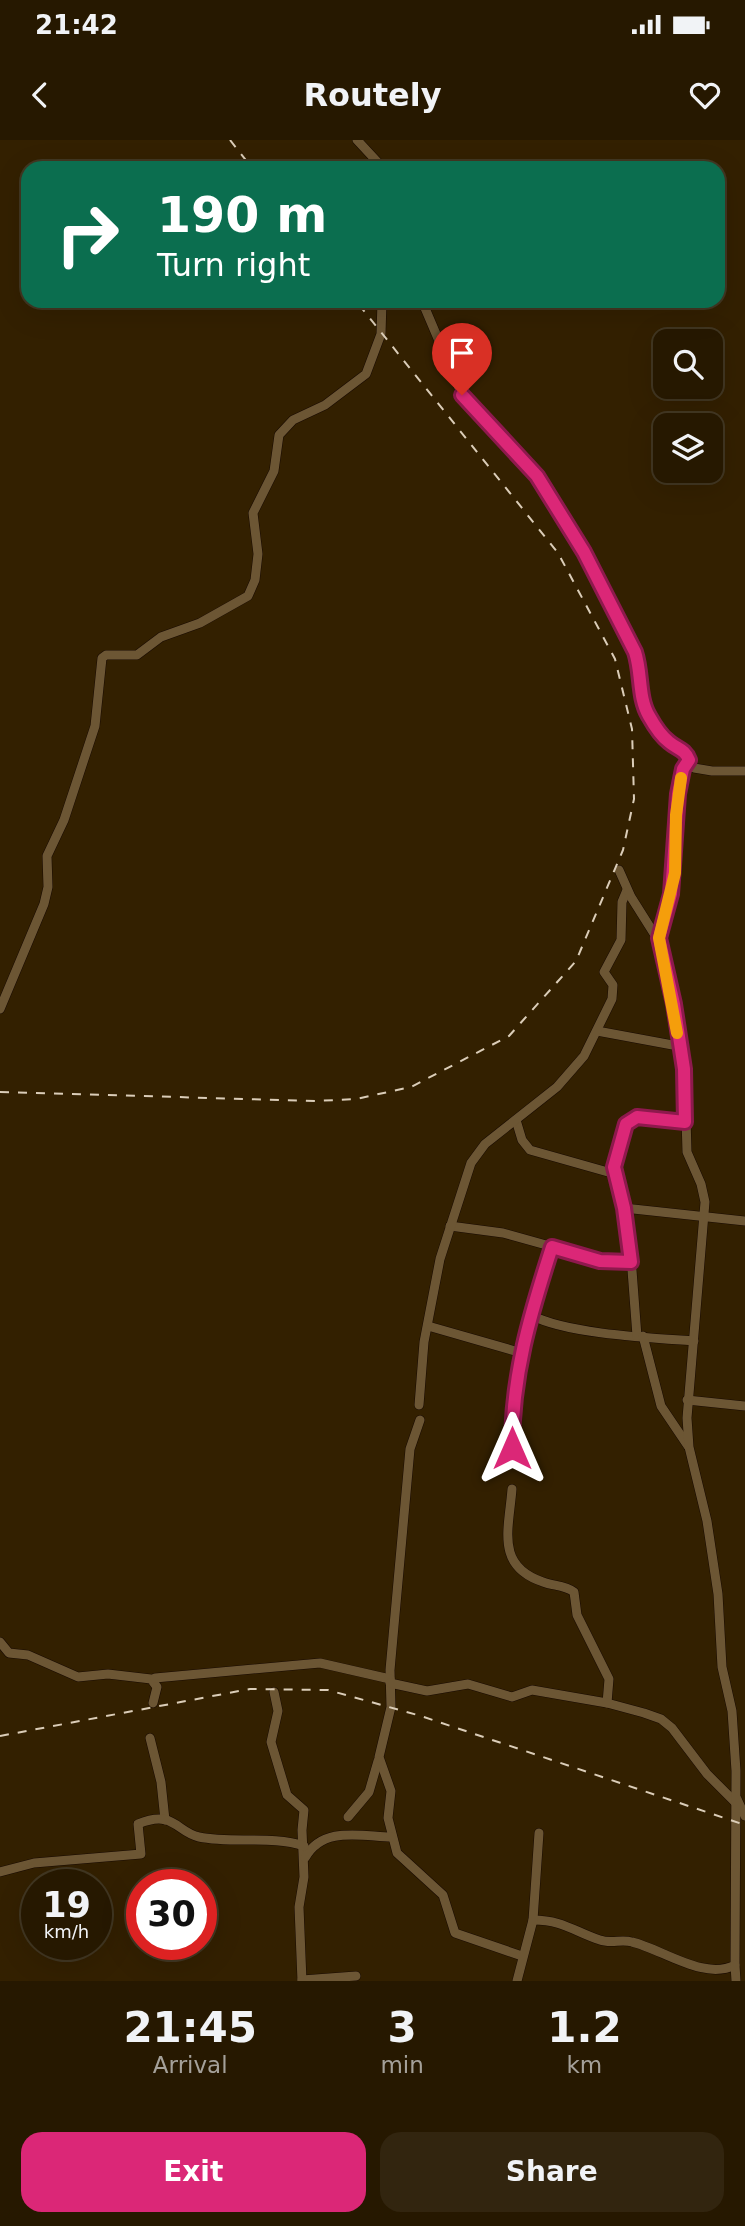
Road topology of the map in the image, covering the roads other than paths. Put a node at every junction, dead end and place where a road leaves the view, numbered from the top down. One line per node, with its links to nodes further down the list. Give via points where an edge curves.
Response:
1 (357, 140): 2 (street)
2 (376, 161)
3 (382, 308): 10 (street, via 382,334 366,374 325,405 293,420 279,435 274,471 253,513 258,554 248,596 200,623 158,638 137,655 102,658 96,726 47,856 44,904)
4 (425, 308): 5 (street, via 462,395 537,476 573,533 635,652 647,713 664,738 685,751)
5 (689, 760): 6 (street, via 699,769); 9 (street, via 678,794 671,894)
6 (745, 771)
7 (619, 870): 8 (street)
8 (627, 890): 9 (street); 11 (street, via 622,902 621,940 604,972 613,985 612,999)
9 (659, 938): 12 (street)
10 (0, 1009)
11 (597, 1031): 12 (street); 13 (street, via 566,1079)
12 (678, 1046): 14 (street, via 685,1083)
13 (516, 1120): 15 (street, via 530,1150); 19 (street, via 485,1144 471,1163)
14 (685, 1122): 15 (street, via 629,1120); 17 (street, via 687,1152 701,1184)
15 (615, 1174): 16 (street)
16 (624, 1208): 17 (street); 21 (street)
17 (704, 1216): 18 (street); 26 (street)
18 (745, 1221)
19 (450, 1226): 20 (street, via 503,1233); 23 (street)
20 (552, 1247): 21 (street, via 600,1261); 22 (street)
21 (631, 1262): 24 (street)
22 (531, 1315): 24 (street, via 552,1323); 25 (street)
23 (428, 1326): 27 (street); 30 (street)
24 (640, 1336): 26 (street); 33 (street, via 662,1406)
25 (526, 1338): 27 (street); 28 (street)
26 (694, 1341): 29 (street)
27 (506, 1349): 28 (street)
28 (522, 1353): 34 (street, via 513,1396)
29 (687, 1400): 31 (street); 33 (street)
30 (419, 1405)
31 (745, 1406)
32 (420, 1420): 38 (street, via 410,1450)
33 (689, 1447): 44 (street, via 707,1521 720,1608 722,1667 732,1711)
34 (512, 1448)
35 (512, 1489): 41 (street, via 507,1541 511,1559 522,1573 574,1592 576,1615 610,1679)
36 (0, 1642): 40 (street, via 9,1653 28,1655 78,1677 108,1674 151,1679 157,1687)
37 (155, 1678): 38 (street, via 320,1663)
38 (390, 1681): 41 (street, via 427,1691 468,1684 512,1697 532,1690); 43 (street, via 391,1707)
39 (274, 1692): 50 (street, via 278,1711 271,1742 288,1795 304,1808)
40 (153, 1703)
41 (607, 1703): 44 (street, via 661,1719)
42 (150, 1738): 47 (street)
43 (379, 1756): 46 (street, via 369,1792); 49 (street, via 391,1791)
44 (735, 1800): 45 (street); 55 (street)
45 (745, 1816)
46 (348, 1817)
47 (165, 1820): 50 (street, via 199,1837); 52 (street, via 138,1824 140,1855 34,1863)
48 (539, 1833): 53 (street)
49 (391, 1837): 51 (street, via 324,1837); 54 (street, via 401,1858 443,1895 455,1933)
50 (304, 1846): 51 (street)
51 (305, 1859): 57 (street, via 299,1907)
52 (0, 1872)
53 (533, 1920): 54 (street); 55 (street, via 574,1928 601,1941 634,1942 705,1968)
54 (522, 1956): 58 (street)
55 (735, 1965): 59 (street)
56 (356, 1976): 57 (street)
57 (302, 1981)
58 (517, 1981)
59 (736, 1981)

